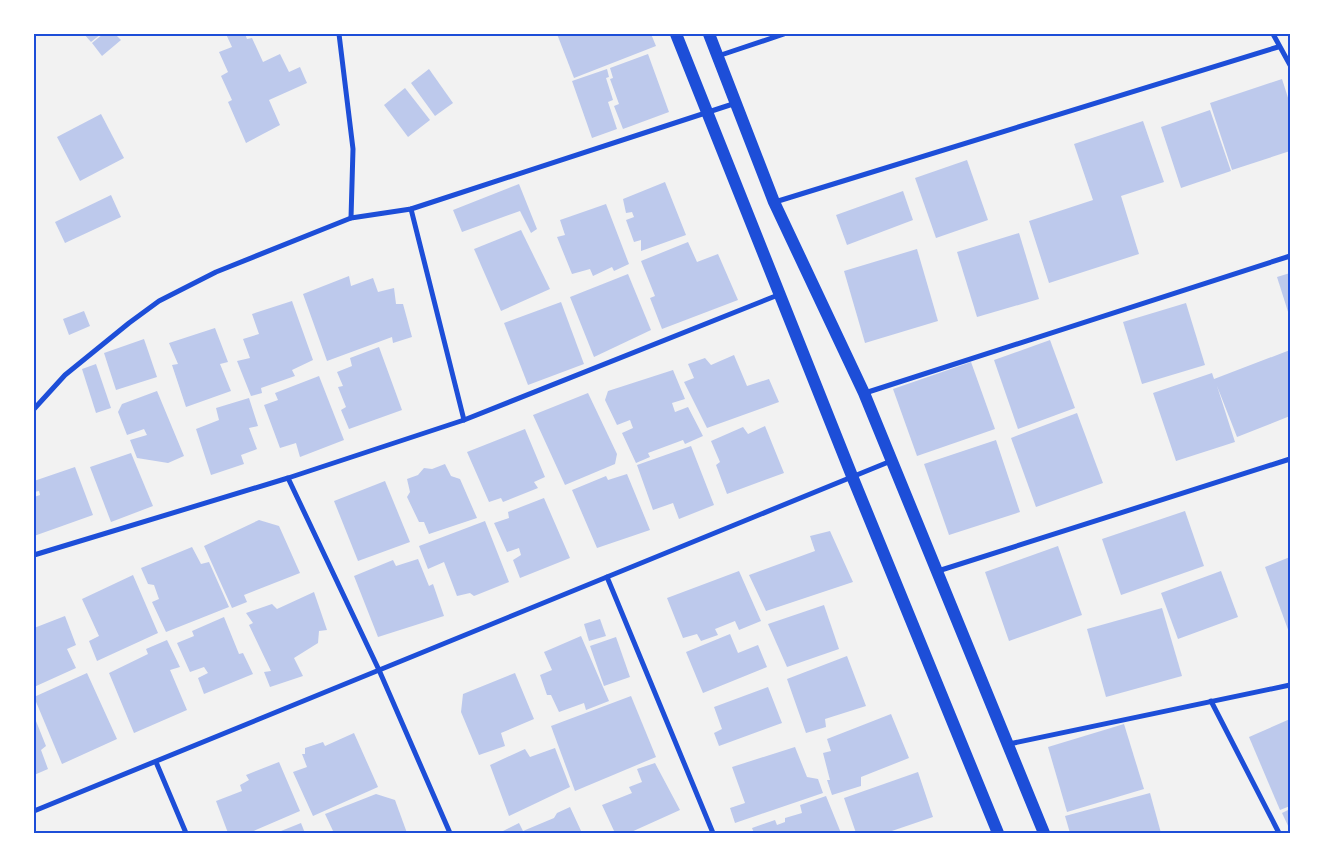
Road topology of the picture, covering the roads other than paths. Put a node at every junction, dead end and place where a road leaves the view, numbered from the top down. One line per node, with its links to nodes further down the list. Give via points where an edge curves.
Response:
1 (339, 34): 13 (street, via 353,149)
2 (676, 34): 10 (main road)
3 (709, 34): 7 (main road)
4 (784, 34): 7 (street)
5 (1273, 34): 6 (street)
6 (1278, 46): 8 (street); 11 (street)
7 (718, 56): 9 (main road)
8 (1290, 65)
9 (736, 103): 10 (street); 11 (main road)
10 (707, 113): 12 (street); 15 (main road)
11 (774, 202): 16 (main road)
12 (411, 208): 13 (street); 18 (street)
13 (351, 218): 17 (street, via 216,272 159,301 65,375)
14 (1290, 256): 16 (street)
15 (781, 294): 18 (street); 21 (main road)
16 (864, 393): 20 (main road)
17 (34, 409)
18 (464, 420): 22 (street)
19 (1290, 459): 24 (street)
20 (891, 460): 21 (street); 24 (main road)
21 (852, 476): 25 (street); 35 (main road)
22 (288, 478): 23 (street); 26 (street)
23 (34, 555)
24 (937, 571): 29 (main road)
25 (607, 577): 26 (street); 34 (street)
26 (380, 670): 30 (street); 33 (street)
27 (1290, 685): 28 (street)
28 (1211, 702): 29 (street); 37 (street)
29 (1009, 744): 36 (main road)
30 (156, 762): 31 (street); 32 (street)
31 (34, 811)
32 (186, 833)
33 (450, 833)
34 (713, 833)
35 (998, 833)
36 (1044, 833)
37 (1279, 833)

